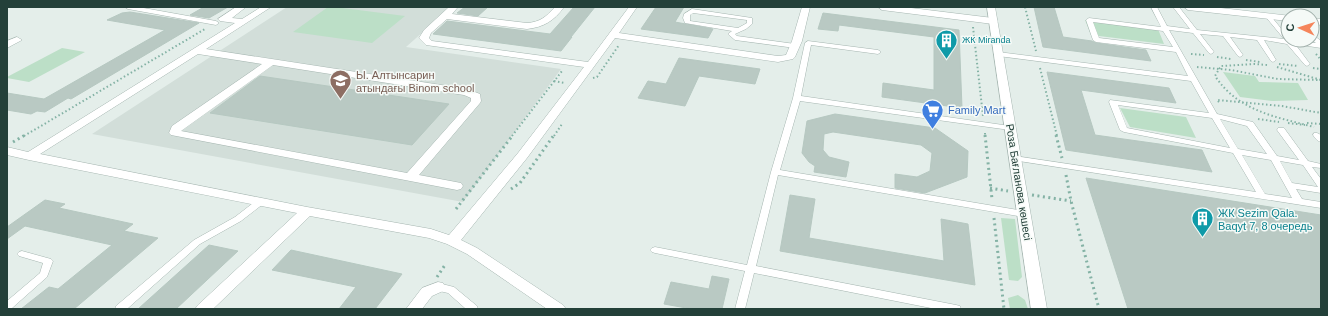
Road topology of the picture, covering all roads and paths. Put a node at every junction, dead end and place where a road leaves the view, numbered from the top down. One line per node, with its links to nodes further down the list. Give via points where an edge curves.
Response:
1 (128, 7): 18 (lane)
2 (242, 7): 17 (street, via 223,19)
3 (267, 7): 17 (street)
4 (454, 7): 13 (street)
5 (560, 7): 13 (street, via 540,26)
6 (633, 7): 25 (street)
7 (806, 7): 30 (street)
8 (882, 7): 16 (street)
9 (991, 7): 16 (street, Роза Бағланова көшесі)
10 (1154, 7): 20 (lane)
11 (1176, 7): 23 (lane)
12 (1188, 7): 14 (street)
13 (446, 16): 42 (street, via 427,32 424,38 429,43)
14 (1268, 16): 15 (street); 22 (lane)
15 (1280, 17)
16 (993, 21): 36 (street, Роза Бағланова көшесі)
17 (244, 22): 34 (street)
18 (216, 23): 67 (path)
19 (973, 25): 62 (path)
20 (1165, 28): 23 (lane); 33 (lane); 33 (lane, via 1089,20 1096,40)
21 (738, 30): 21 (lane, via 747,28 750,19 692,12 687,14 687,22); 30 (lane, via 731,34 735,38)
22 (1280, 30)
23 (1195, 31): 24 (lane); 38 (lane)
24 (1225, 34): 26 (lane); 39 (lane)
25 (613, 35): 30 (street, via 778,59 790,57); 46 (street)
26 (1259, 38): 28 (lane); 45 (lane)
27 (17, 40): 31 (street)
28 (1280, 40)
29 (808, 43): 30 (lane); 35 (lane); 54 (lane)
30 (796, 44)
31 (7, 45)
32 (1294, 48): 47 (lane)
33 (1178, 50): 48 (lane)
34 (197, 51): 41 (street); 70 (street)
35 (878, 52)
36 (998, 54): 52 (lane); 64 (street, Роза Бағланова көшесі)
37 (1191, 54): 38 (path)
38 (1210, 55): 39 (path)
39 (1238, 57)
40 (1244, 60): 43 (path)
41 (271, 62): 76 (street, via 467,92 476,96 476,101); 76 (street, via 176,128 175,133)
42 (568, 62): 46 (street); 86 (path)
43 (1260, 62): 44 (path); 45 (path)
44 (1255, 64): 45 (path); 50 (path)
45 (1272, 64): 49 (path); 53 (path)
46 (591, 65): 89 (street)
47 (1306, 65): 51 (path)
48 (1186, 66): 50 (path); 52 (lane)
49 (1298, 66)
50 (1220, 68): 53 (path, via 1278,79); 55 (path, via 1215,76 1220,86)
51 (1321, 69)
52 (1193, 78): 58 (lane)
53 (1321, 80)
54 (797, 98): 62 (lane); 75 (lane)
55 (1240, 103): 56 (path, via 1217,100); 57 (path, via 1289,105); 60 (path)
56 (1220, 105)
57 (1321, 113)
58 (1216, 116): 69 (lane); 69 (lane, via 1114,102 1124,130); 72 (lane, via 1250,124)
59 (1255, 119): 63 (path)
60 (1302, 123): 61 (path); 63 (path)
61 (1321, 124)
62 (984, 125): 64 (lane); 85 (path)
63 (1314, 127): 66 (path)
64 (1010, 128): 71 (street, Роза Бағланова көшесі)
65 (1281, 130): 73 (lane)
66 (1320, 134)
67 (7, 145)
68 (7, 151): 70 (street)
69 (1235, 152): 72 (lane); 81 (lane)
70 (29, 156): 82 (street)
71 (1015, 158): 81 (lane); 88 (street, Роза Бағланова көшесі)
72 (1274, 158): 73 (lane); 77 (lane)
73 (1306, 164): 74 (lane); 78 (lane)
74 (1321, 166)
75 (775, 172): 85 (lane); 92 (lane)
76 (411, 176): 79 (street)
77 (1289, 185): 80 (lane); 83 (lane)
78 (1321, 185)
79 (457, 186)
80 (1321, 190)
81 (1262, 196): 83 (lane)
82 (260, 202): 87 (street); 95 (lane, via 238,219 197,242)
83 (1299, 202): 84 (lane)
84 (1321, 205)
85 (993, 208): 88 (lane); 102 (path)
86 (456, 209)
87 (306, 212): 89 (street, via 431,234); 96 (street)
88 (1024, 214): 103 (street, Роза Бағланова көшесі)
89 (452, 241): 99 (street, via 472,251)
90 (655, 250): 92 (lane)
91 (22, 254): 94 (lane, via 48,261 44,274)
92 (750, 269): 100 (lane); 101 (lane)
93 (438, 287): 97 (street, via 427,292); 98 (lane, via 451,290)
94 (7, 307)
95 (120, 309)
96 (203, 309)
97 (414, 309)
98 (473, 309)
99 (558, 309)
100 (740, 309)
101 (956, 309)
102 (1004, 309)
103 (1039, 309)

